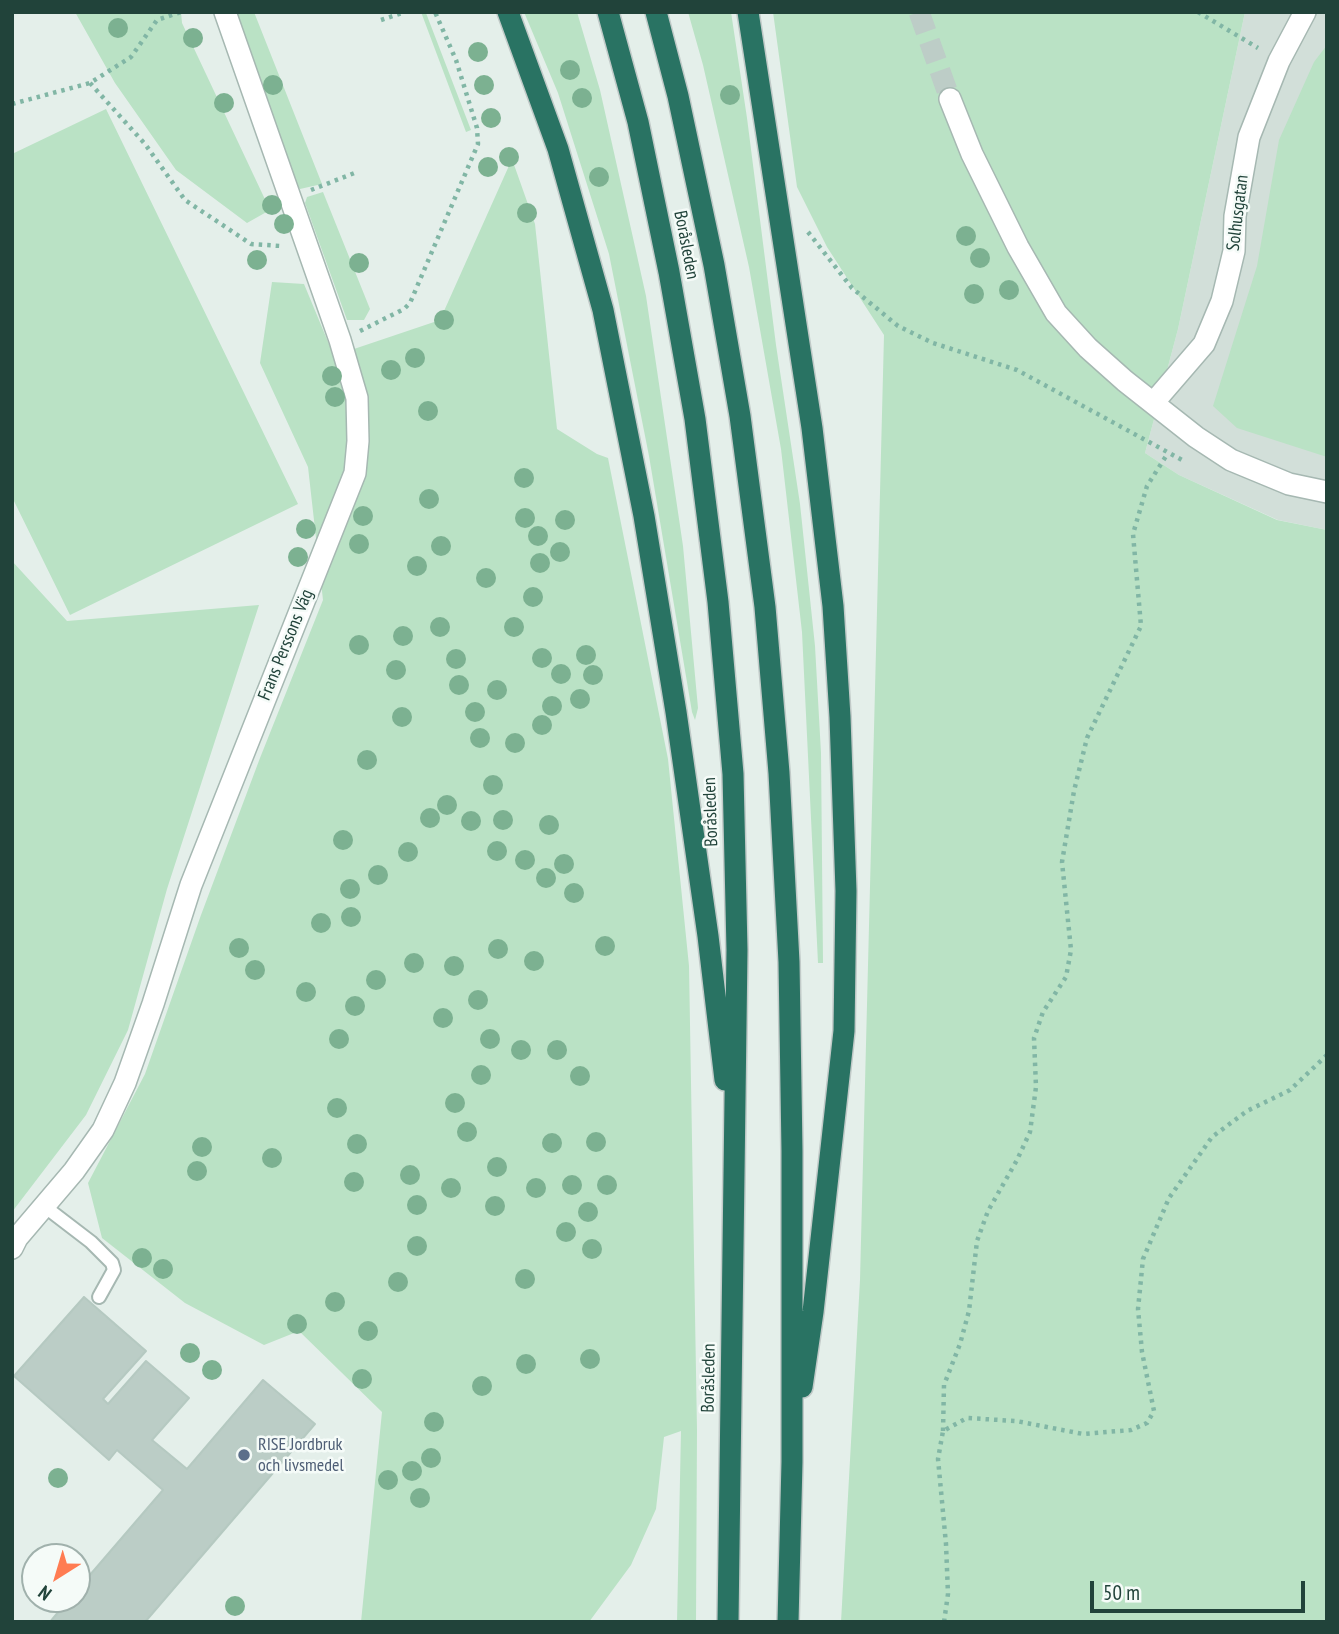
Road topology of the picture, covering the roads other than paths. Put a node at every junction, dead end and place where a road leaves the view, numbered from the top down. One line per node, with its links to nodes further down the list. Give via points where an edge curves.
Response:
1 (225, 12): 11 (street, Frans Perssons Väg, via 357,398 355,473 191,885 125,1083 103,1129)
2 (508, 12): 10 (highway, via 558,149 603,310 644,516 706,923)
3 (608, 12): 10 (highway, Boråsleden, via 638,122 669,272 695,419 719,602 733,774)
4 (656, 12): 14 (highway, Boråsleden, via 714,265 765,607 789,962)
5 (748, 12): 14 (highway, via 812,428 833,606 846,877 844,1031)
6 (1305, 12): 8 (street, Solhusgatan, via 1279,61 1249,137 1235,216 1234,251 1222,301 1203,344)
7 (950, 99): 8 (street, via 972,154 1055,313 1125,382)
8 (1154, 402): 9 (street, via 1231,460 1289,484)
9 (1327, 492)
10 (735, 1169): 15 (highway, Boråsleden)
11 (44, 1206): 12 (street, Frans Perssons Väg); 13 (lane, via 112,1263 114,1270)
12 (12, 1248)
13 (99, 1297)
14 (792, 1462): 16 (highway, Boråsleden)
15 (728, 1622)
16 (788, 1622)

